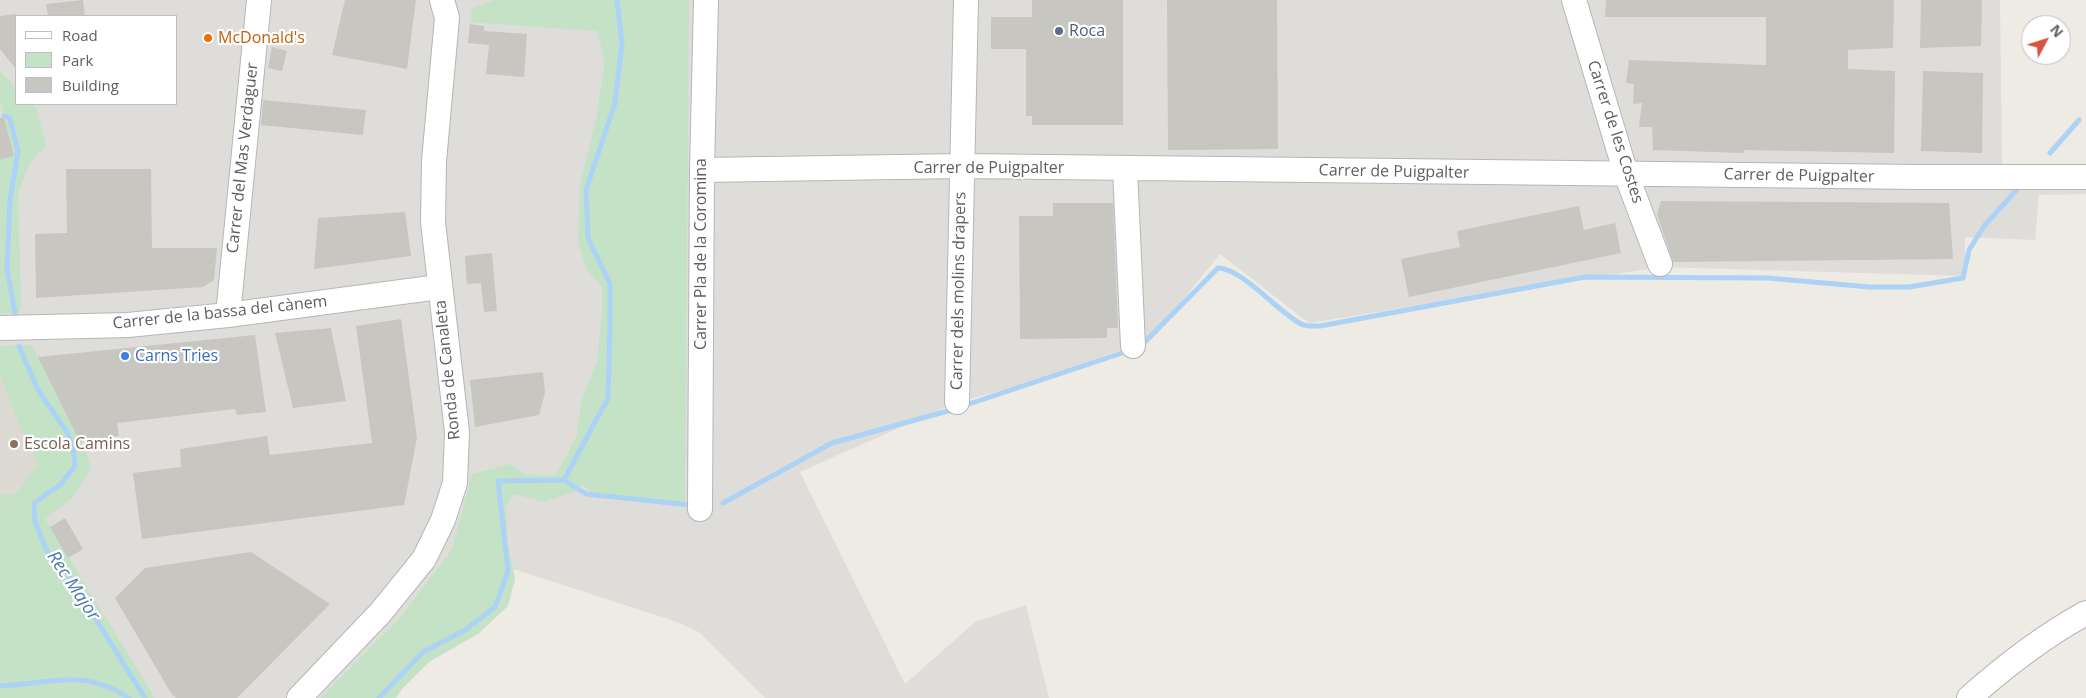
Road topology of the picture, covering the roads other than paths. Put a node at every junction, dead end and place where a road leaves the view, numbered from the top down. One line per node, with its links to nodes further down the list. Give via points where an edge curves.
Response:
1 (259, 0): 13 (street, Carrer del Mas Verdaguer)
2 (706, 0): 8 (street, Carrer Pla de la Coromina)
3 (966, 0): 6 (street, Carrer dels molins drapers)
4 (1574, 0): 9 (street, Carrer de les Costes)
5 (449, 6): 12 (street, Ronda de Canaleta, via 434,160 433,222)
6 (962, 166): 7 (street, Carrer de Puigpalter); 8 (street, Carrer de Puigpalter); 16 (street, Carrer dels molins drapers)
7 (1125, 169): 9 (street, Carrer de Puigpalter); 15 (street)
8 (702, 170): 17 (street, Carrer Pla de la Coromina)
9 (1626, 174): 10 (street, Carrer de Puigpalter); 11 (street, Carrer de les Costes)
10 (2086, 177)
11 (1660, 264)
12 (439, 287): 13 (street, Carrer de la bassa del cànem); 19 (street, Ronda de Canaleta, via 457,432 455,483 443,520 424,559 394,597)
13 (228, 315): 14 (street, Carrer de la bassa del cànem, via 128,325)
14 (0, 328)
15 (1133, 346)
16 (957, 402)
17 (700, 509)
18 (2086, 613): 20 (street, via 2050,633)
19 (299, 698)
20 (1969, 698)

